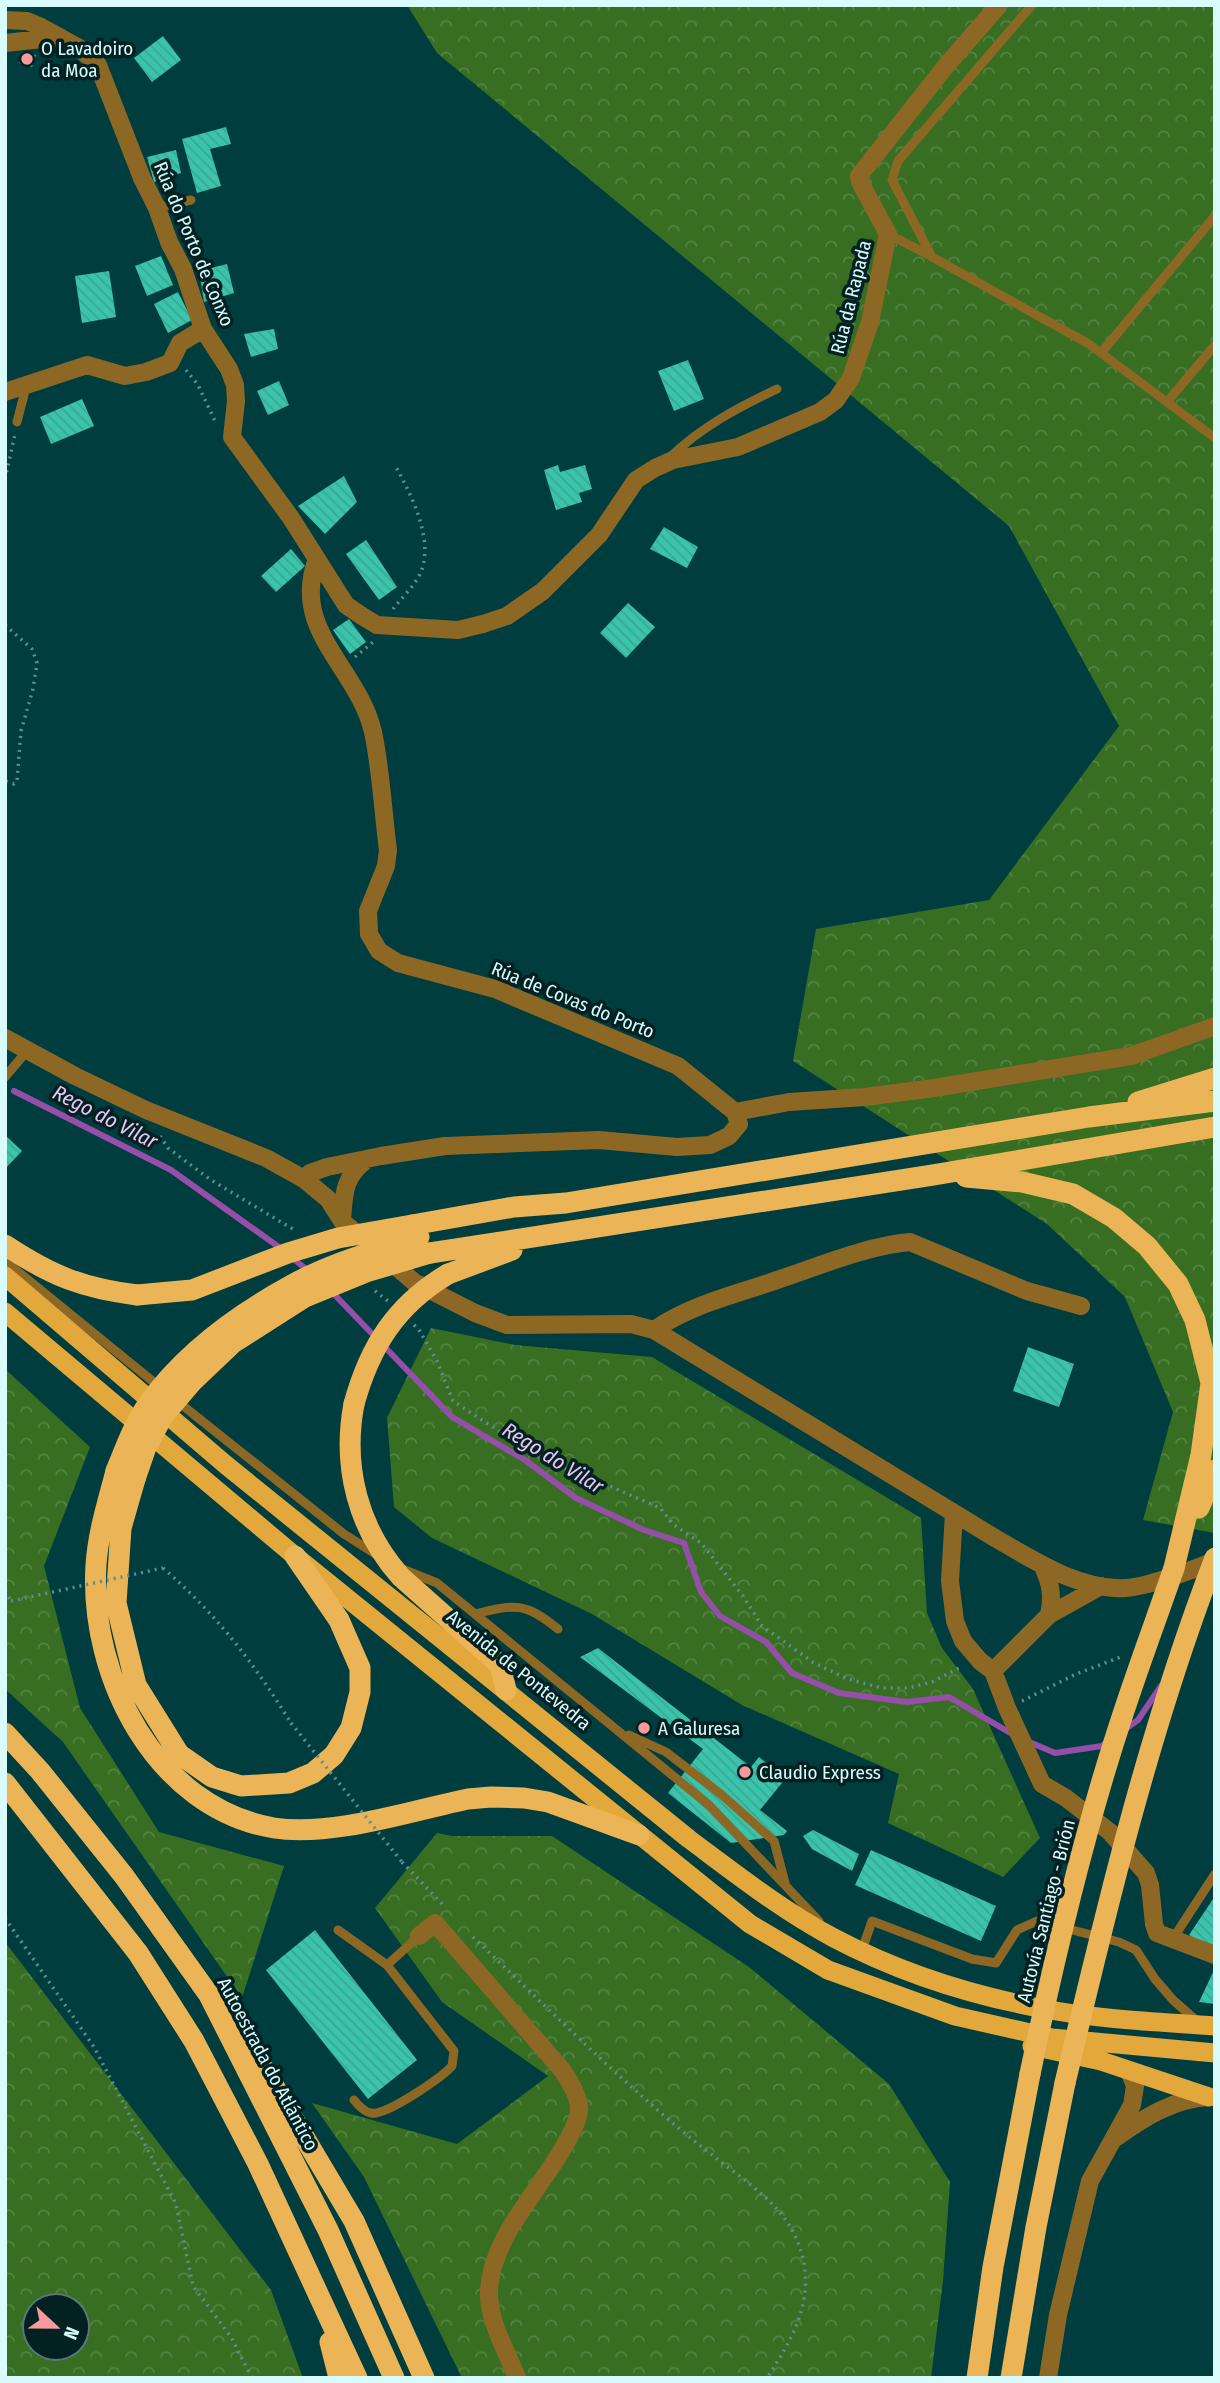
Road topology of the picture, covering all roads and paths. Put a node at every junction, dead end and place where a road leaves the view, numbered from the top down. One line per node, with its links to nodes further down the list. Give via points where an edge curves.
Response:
1 (999, 5): 9 (street, Rúa da Rapada, via 859,176)
2 (1032, 5): 10 (lane, via 894,169 892,180)
3 (5, 20): 4 (street, Rúa do Porto de Conxo, via 27,21)
4 (60, 37): 5 (street); 7 (street, Rúa do Porto de Conxo, via 98,65)
5 (5, 43)
6 (191, 200): 7 (lane)
7 (157, 208): 11 (street, Rúa do Porto de Conxo)
8 (1215, 216): 13 (lane)
9 (888, 234): 10 (lane); 22 (street, Rúa da Rapada, via 870,322 851,378 836,400 820,412 738,447)
10 (932, 257): 13 (lane)
11 (203, 328): 14 (street, via 180,343); 20 (street, Rúa do Porto de Conxo, via 235,385)
12 (1215, 345): 18 (lane)
13 (1101, 353): 18 (lane)
14 (172, 358): 15 (street, via 170,363 125,376 87,365); 20 (path, via 192,377 215,421)
15 (26, 387): 17 (street); 19 (lane)
16 (777, 389): 22 (lane, via 726,414 687,440)
17 (5, 392)
18 (1167, 402): 21 (lane)
19 (17, 422): 24 (path)
20 (232, 437): 25 (street)
21 (1215, 438)
22 (663, 464): 27 (street, Rúa da Rapada, via 636,480 599,535 543,591 507,616 458,629)
23 (396, 467): 27 (path, via 416,503 424,552 418,578)
24 (5, 479)
25 (317, 559): 27 (street, Rúa da Rapada, via 346,605); 28 (street, Rúa de Covas do Porto, via 309,591 311,610)
26 (5, 625): 29 (path, via 32,649 37,663 21,731 19,773 14,783)
27 (384, 625): 28 (path, via 378,638)
28 (342, 667): 37 (street, Rúa de Covas do Porto, via 372,732 385,824 386,866 368,911 369,934 379,951 398,963 495,989 678,1066)
29 (5, 781)
30 (1215, 1026): 37 (street, via 1131,1056 934,1088)
31 (5, 1038): 32 (street)
32 (27, 1051): 33 (lane); 36 (street)
33 (5, 1077)
34 (1215, 1079): 38 (highway)
35 (1215, 1101): 38 (highway)
36 (146, 1110): 42 (street, via 266,1158); 44 (path, via 168,1148 211,1181)
37 (735, 1112): 40 (street, via 739,1124 729,1136 710,1145 599,1140 494,1143)
38 (1089, 1118): 46 (highway, via 566,1203 501,1209)
39 (1215, 1127): 41 (highway)
40 (368, 1159): 42 (street, via 327,1167); 43 (street, via 349,1177)
41 (933, 1175): 45 (highway); 59 (highway, via 1022,1182 1073,1194 1114,1217 1147,1246 1178,1284 1195,1320 1211,1383)
42 (304, 1179): 43 (street, via 328,1199)
43 (342, 1221): 55 (street, via 414,1282 494,1321 543,1326 631,1324)
44 (301, 1234)
45 (554, 1235): 46 (highway); 62 (highway, bridge, via 448,1274 428,1286 406,1305 373,1349 354,1404 349,1445 366,1526)
46 (421, 1239): 47 (highway, bridge, via 325,1242 192,1290 137,1295 73,1282); 57 (highway, bridge, via 366,1272 305,1297 233,1343 163,1416)
47 (5, 1245)
48 (5, 1261): 62 (lane, via 323,1517)
49 (5, 1276): 71 (highway, Avenida de Pontevedra, via 226,1465)
50 (374, 1290): 51 (path)
51 (394, 1306)
52 (1081, 1306): 55 (street, via 1027,1291 911,1242 771,1282 679,1314)
53 (5, 1312): 60 (highway)
54 (411, 1322): 70 (path, via 437,1361 453,1401 543,1460 660,1508 674,1525 701,1543 762,1626 814,1662 848,1679 883,1688 908,1688 962,1666)
55 (654, 1330): 58 (street)
56 (1215, 1470): 59 (highway, Autovía Santiago - Brión)
57 (126, 1475): 60 (highway, via 116,1603 136,1685 179,1754 212,1777 242,1786 289,1783 313,1773 334,1755 351,1728 360,1692 360,1668 339,1620); 76 (highway, via 102,1521 96,1566 104,1646 139,1734 184,1787 201,1799 234,1818 275,1828 316,1829 468,1799 524,1798 548,1802)
58 (954, 1513): 63 (street); 70 (street, via 950,1581 955,1621 964,1641)
59 (1188, 1524): 105 (highway, Autovía Santiago - Brión, bridge, via 1122,1715 1045,2001 993,2267)
60 (295, 1556): 76 (highway)
61 (1215, 1559): 64 (street, via 1139,1586); 106 (highway, bridge, via 1174,1672 1121,1850 1065,2083)
62 (387, 1562): 66 (lane, via 437,1583); 71 (highway, via 500,1665)
63 (1043, 1567): 64 (street); 67 (street, via 1053,1598)
64 (1101, 1586): 67 (street)
65 (5, 1591): 79 (path, bridge, via 11,1601 163,1569 232,1636 291,1723 402,1862)
66 (475, 1614): 68 (lane, via 513,1606 526,1608); 73 (lane)
67 (1049, 1615): 70 (street)
68 (558, 1629)
69 (1134, 1651): 72 (path)
70 (986, 1666): 72 (street)
71 (506, 1690): 84 (highway, Avenida de Pontevedra, via 700,1847)
72 (1007, 1708): 85 (street, via 1042,1784 1110,1832 1146,1873 1157,1933)
73 (618, 1730): 78 (lane, via 710,1806); 78 (lane, via 666,1752 774,1841)
74 (5, 1733): 89 (highway, Autoestrada do Atlántico, via 124,1876)
75 (5, 1783): 97 (highway, via 138,1953 194,2041)
76 (639, 1835): 91 (highway, via 750,1924 828,1970)
77 (1215, 1874): 85 (lane)
78 (785, 1885): 84 (lane)
79 (446, 1908)
80 (5, 1919): 98 (path, via 94,2047 176,2204 193,2286 231,2337)
81 (338, 1930): 88 (lane)
82 (472, 1936): 104 (path, via 642,2097 768,2199 786,2220 805,2267 805,2293 795,2333)
83 (419, 1937): 88 (lane); 103 (street, via 435,1923 563,2071 575,2091 579,2110 573,2129 500,2246 492,2270 489,2308)
84 (834, 1938): 86 (highway, Avenida de Pontevedra)
85 (1172, 1940): 87 (street)
86 (862, 1950): 90 (highway, Avenida de Pontevedra, via 950,1986 1055,2011); 90 (lane, via 872,1921 972,1959 996,1963 1017,1930 1037,1921 1136,1950 1173,2000)
87 (1215, 1955)
88 (387, 1965): 95 (lane, via 454,2051 454,2058 447,2071 380,2113 363,2109)
89 (209, 1995): 101 (highway, Autoestrada do Atlántico, via 328,2230); 102 (highway, via 265,2071 354,2221)
90 (1208, 2025)
91 (995, 2026): 92 (highway, via 1052,2038); 93 (highway, via 1018,2043)
92 (1215, 2053)
93 (1129, 2071): 94 (highway); 96 (street, via 1135,2086 1132,2105)
94 (1212, 2098): 96 (street, via 1181,2101 1141,2120)
95 (354, 2099)
96 (1109, 2143): 107 (street, via 1090,2181)
97 (314, 2283): 99 (highway); 100 (highway)
98 (252, 2378)
99 (339, 2378)
100 (357, 2378)
101 (394, 2378)
102 (424, 2378)
103 (517, 2378)
104 (766, 2378)
105 (977, 2378)
106 (1011, 2378)
107 (1048, 2378)

